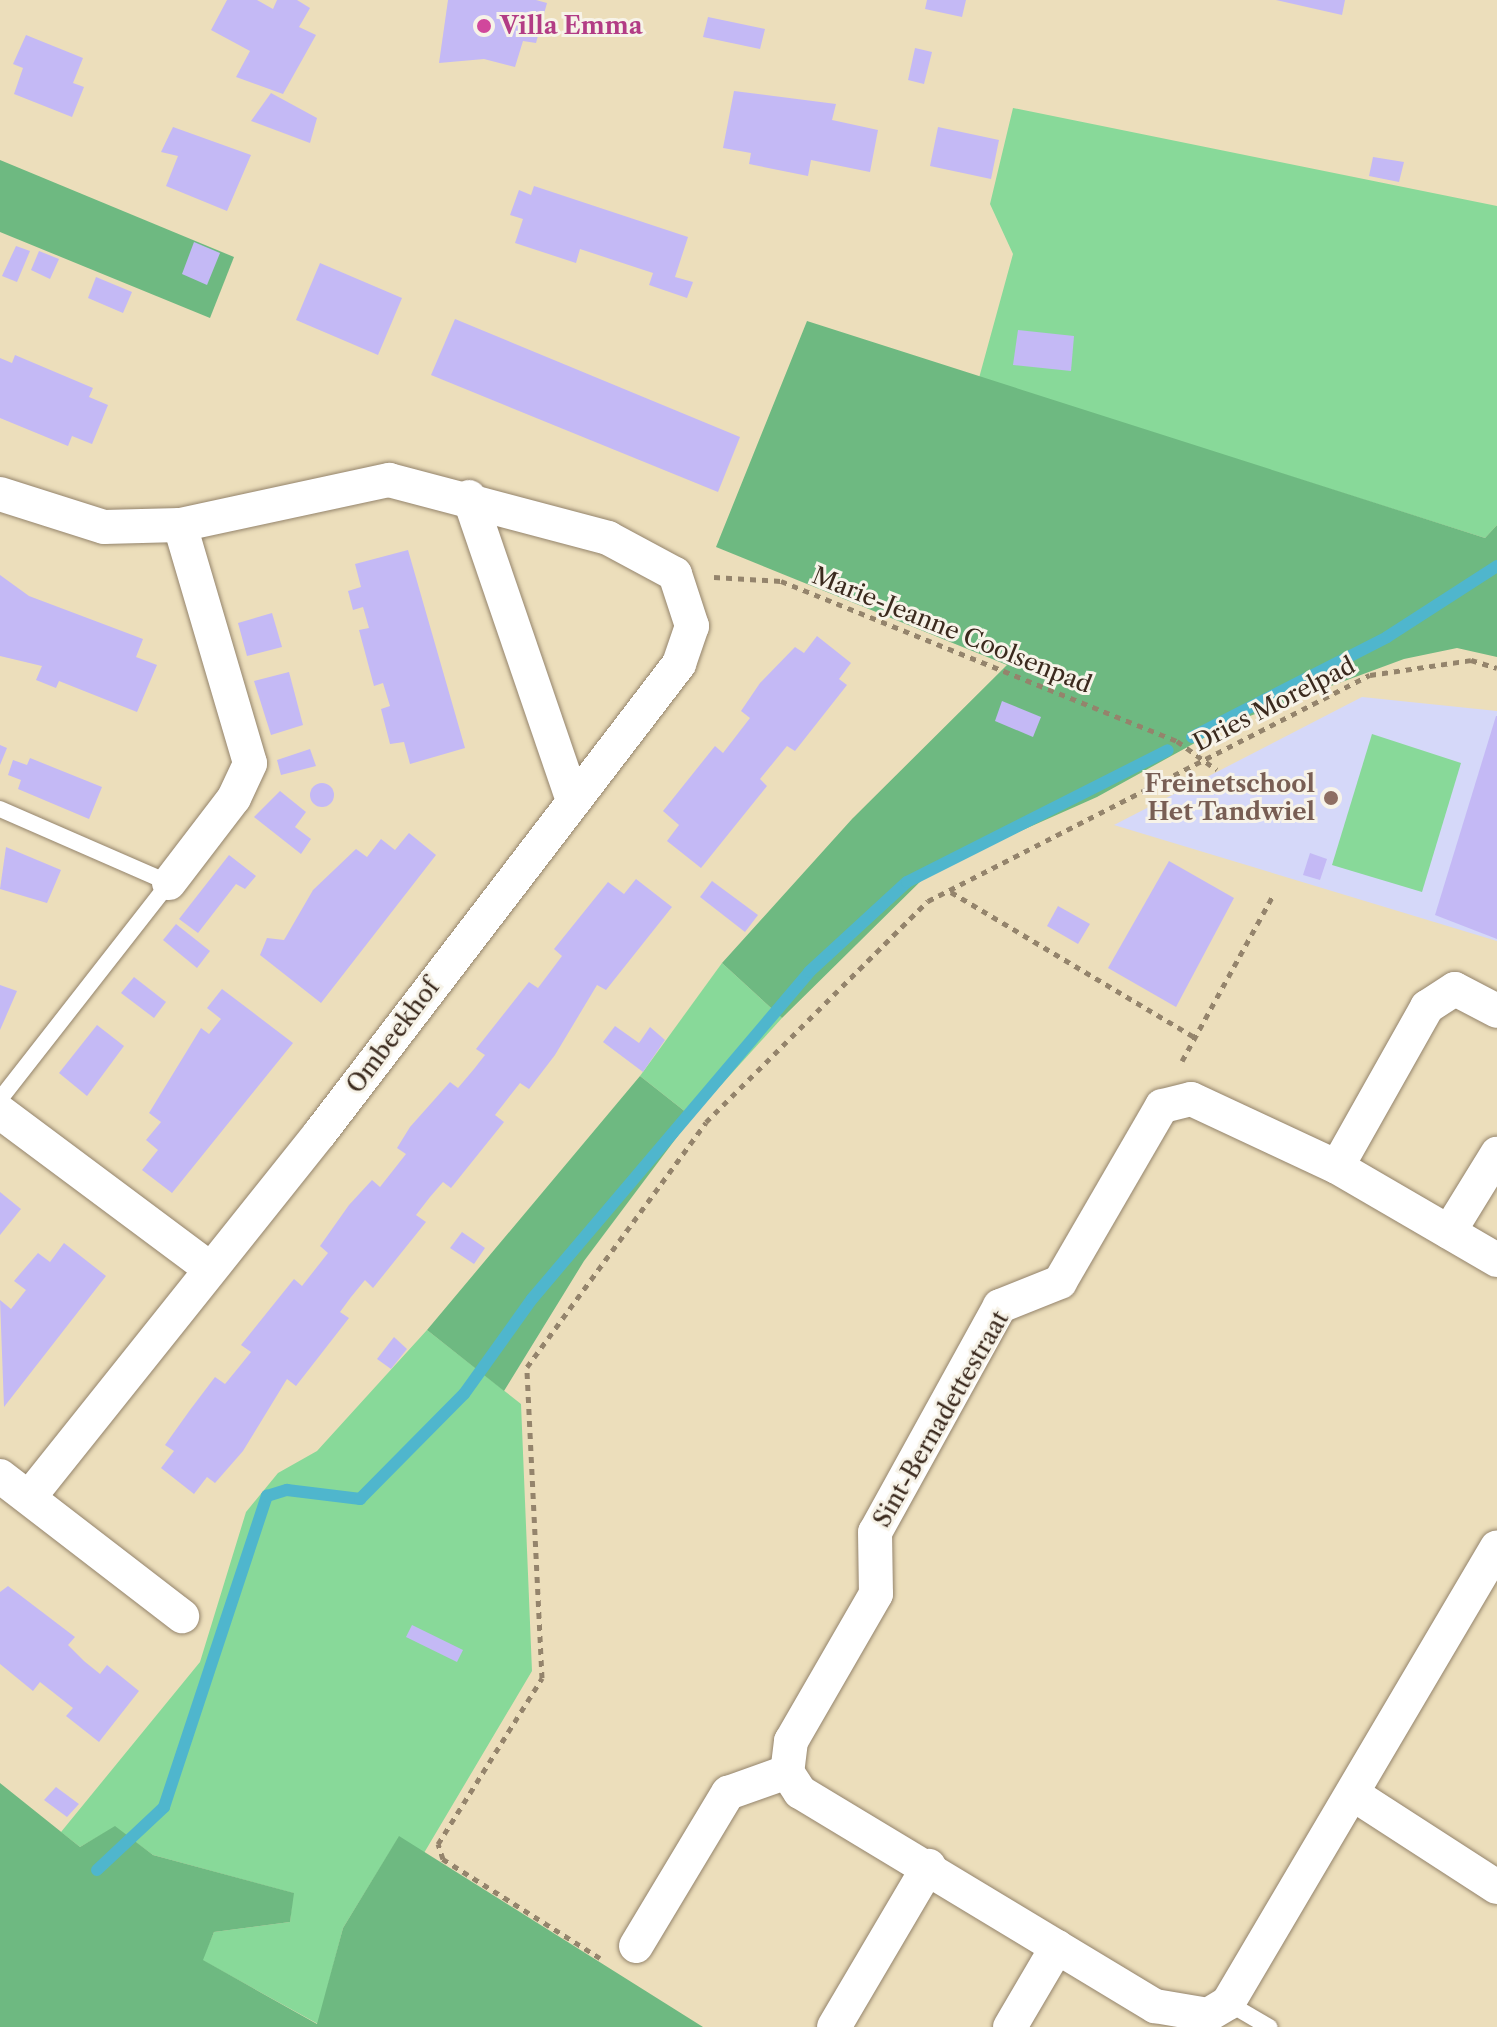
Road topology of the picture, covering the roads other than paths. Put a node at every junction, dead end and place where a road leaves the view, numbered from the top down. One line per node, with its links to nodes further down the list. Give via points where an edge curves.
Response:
1 (0, 494): 3 (street, via 104,527)
2 (469, 497): 3 (street, via 389,480); 4 (street); 4 (street, Ombeekhof, via 608,538 675,574 691,605 679,664)
3 (180, 525): 6 (street, via 250,763 234,798)
4 (573, 801): 14 (street, Ombeekhof)
5 (0, 809): 6 (lane)
6 (169, 883): 8 (lane)
7 (1497, 1011): 11 (street, via 1455,989 1427,1007)
8 (0, 1099)
9 (0, 1112): 14 (street)
10 (1497, 1154): 12 (street)
11 (1337, 1167): 12 (street); 19 (street, Sint-Bernadettestraat, via 1191,1099 1162,1106 1060,1282 1000,1306 875,1532 876,1594 791,1741)
12 (1449, 1232): 13 (street)
13 (1497, 1260)
14 (208, 1267): 16 (street, Ombeekhof)
15 (0, 1476): 16 (street)
16 (29, 1497): 18 (street)
17 (1497, 1547): 20 (street)
18 (182, 1616)
19 (787, 1772): 21 (street, via 800,1792); 23 (street, via 728,1793)
20 (1353, 1794): 22 (street); 25 (street)
21 (929, 1866): 24 (street); 26 (street)
22 (1497, 1887)
23 (636, 1946)
24 (1057, 1947): 25 (street, via 1183,2016); 27 (street)
25 (1228, 2003): 28 (lane)
26 (834, 2027)
27 (1010, 2027)
28 (1269, 2027)

